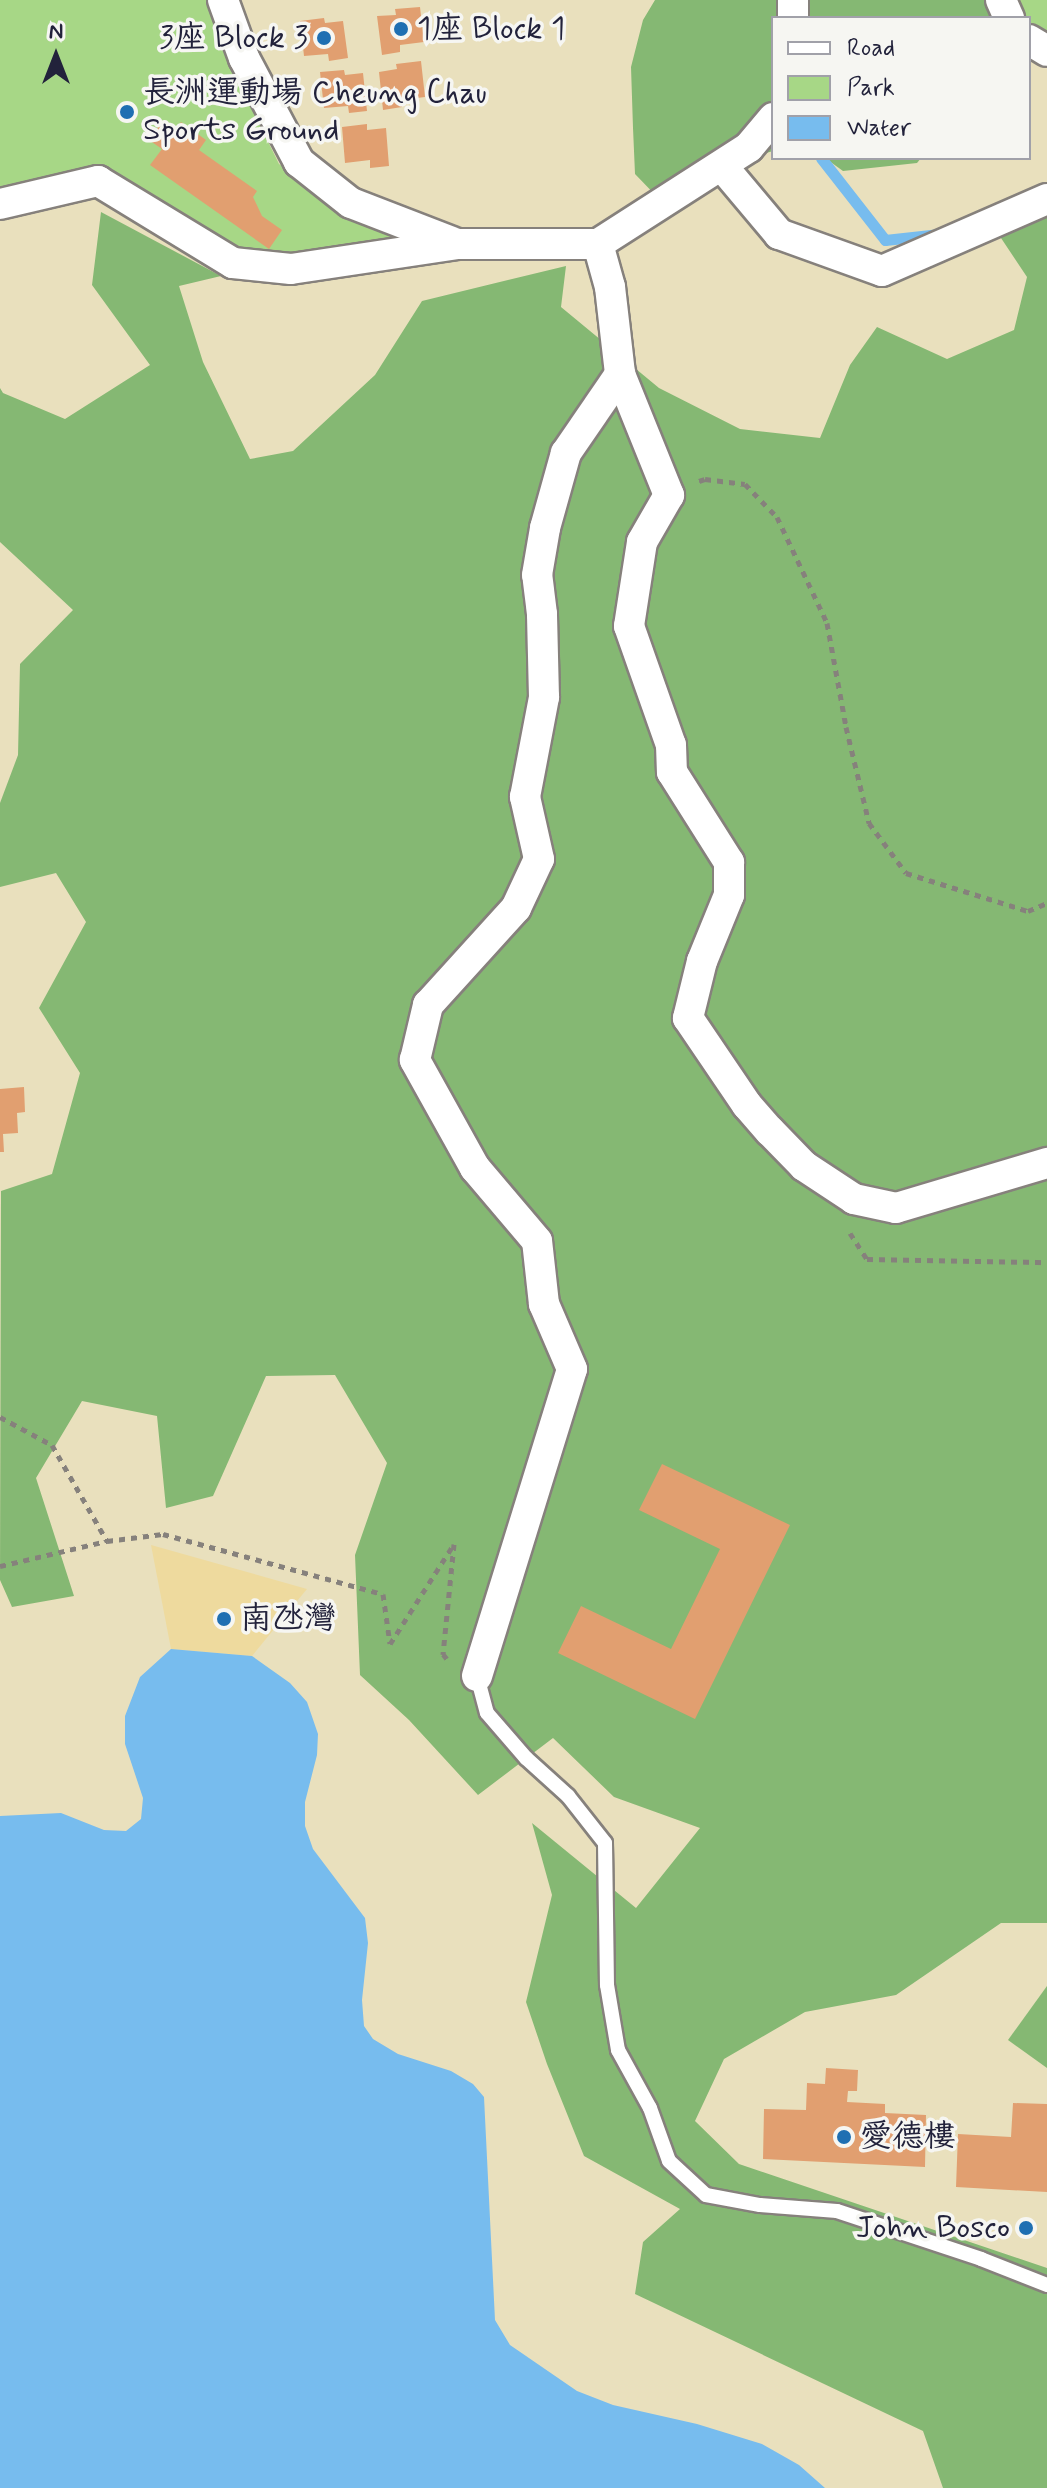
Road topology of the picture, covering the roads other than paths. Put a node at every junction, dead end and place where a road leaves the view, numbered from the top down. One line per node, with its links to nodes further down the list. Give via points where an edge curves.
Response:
1 (223, 0): 6 (street, via 244,58 299,162 351,203)
2 (771, 120): 3 (street, via 749,147)
3 (722, 166): 4 (street, via 779,234 882,271); 7 (street)
4 (1047, 199)
5 (0, 204): 6 (street, via 98,181 233,263 291,269)
6 (458, 244): 7 (street)
7 (598, 244): 8 (street, via 610,287)
8 (620, 374): 9 (street, via 669,495 642,542 629,626 671,745 672,772 729,862 729,895 702,961 688,1018 770,1131 804,1166 854,1199 896,1208); 10 (street, via 566,453 537,575 544,697 525,797 539,859 516,908 428,1005 415,1060 475,1168 537,1241 544,1304 572,1369)
9 (1047, 1163)
10 (477, 1676): 11 (lane, via 487,1713 568,1796 605,1843 607,1985 618,2050 650,2108 669,2161 706,2195 837,2211)
11 (1047, 2285)

